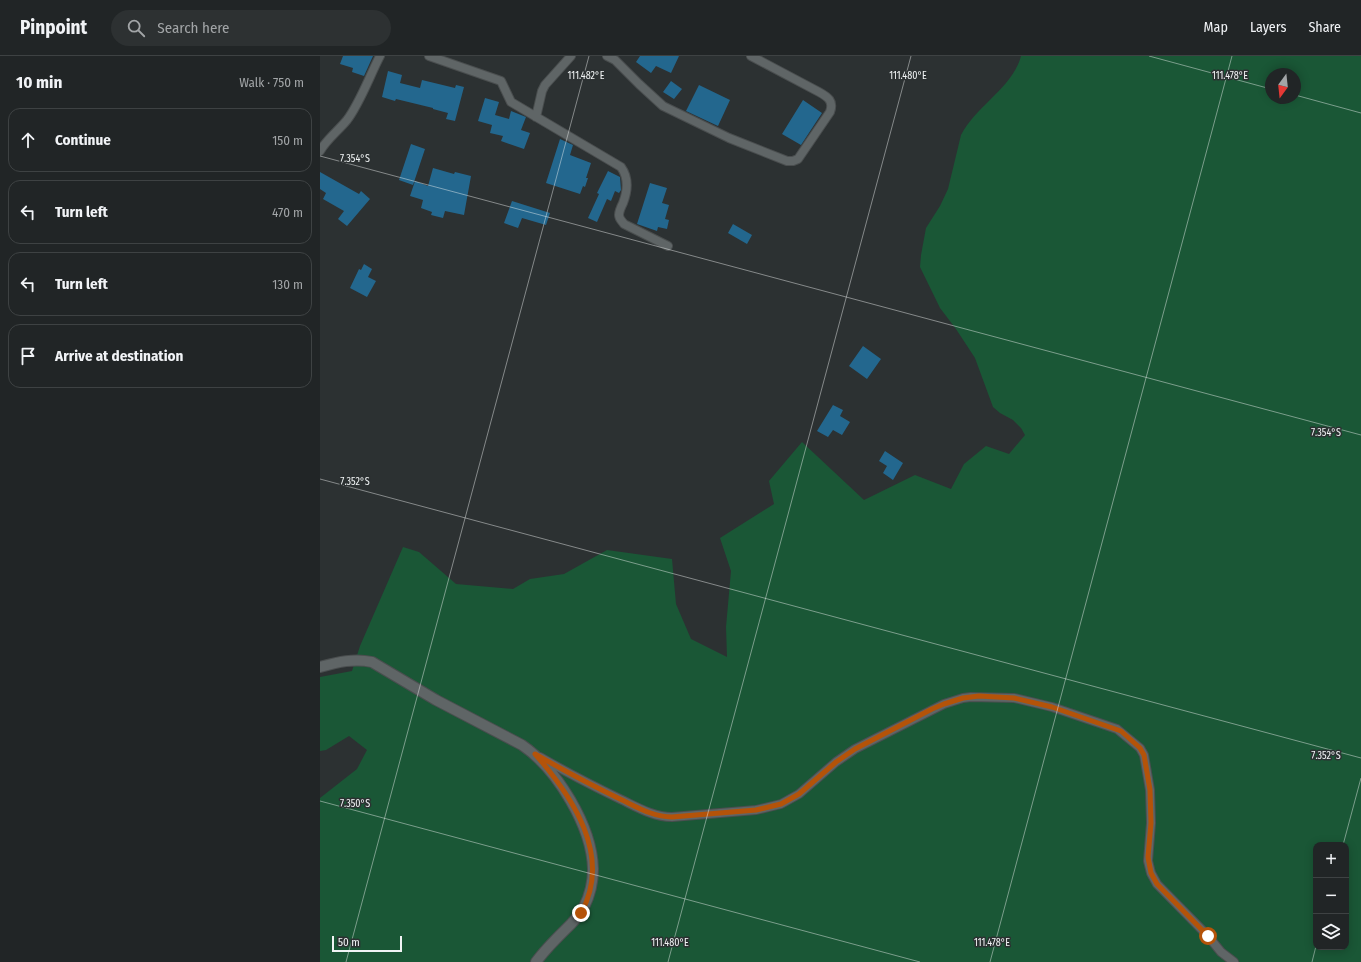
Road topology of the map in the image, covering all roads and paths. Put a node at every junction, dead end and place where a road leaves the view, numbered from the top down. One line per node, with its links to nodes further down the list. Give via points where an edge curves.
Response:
1 (380, 56): 7 (street, via 353,111)
2 (429, 56): 6 (street, via 501,81 509,100)
3 (571, 56): 6 (street, via 545,85)
4 (607, 56): 5 (street, via 615,60 663,106 729,138 787,161 796,160 830,112 831,101 827,96)
5 (750, 56)
6 (536, 117): 8 (street, via 620,167 628,183 619,212 620,218 624,224)
7 (321, 146)
8 (668, 246)
9 (320, 667): 10 (street, via 348,660 372,662)
10 (535, 754): 11 (street, via 574,808 589,842 593,868 592,887 581,913); 12 (street, via 595,787 660,816 756,810 788,801 855,749 944,704 963,698 986,696 1014,698 1052,707 1117,729 1140,748 1144,755 1149,781 1151,823 1148,857 1153,877 1221,952)
11 (536, 962)
12 (1234, 962)

